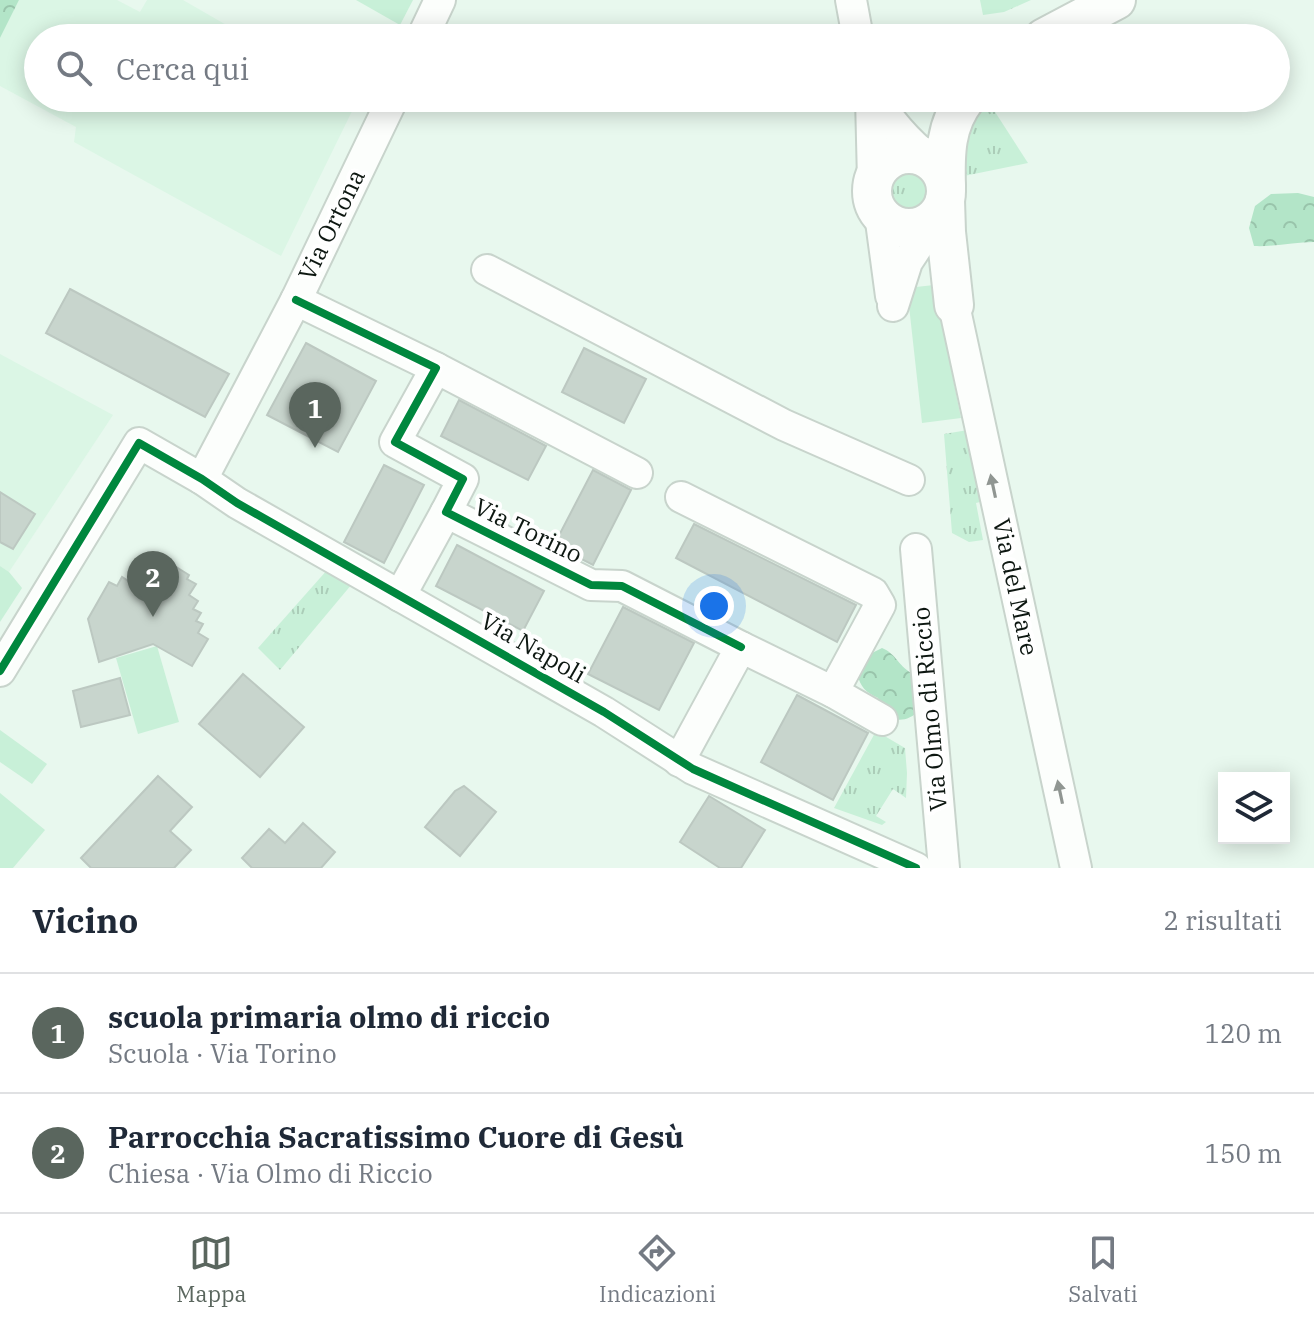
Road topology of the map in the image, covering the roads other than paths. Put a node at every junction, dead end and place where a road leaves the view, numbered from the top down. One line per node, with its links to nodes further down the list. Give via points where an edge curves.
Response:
1 (440, 0): 4 (street)
2 (851, 0): 5 (street)
3 (1116, 0): 6 (street)
4 (429, 24)
5 (855, 24)
6 (1071, 24)
7 (386, 112): 14 (street, Via Ortona)
8 (880, 112): 12 (street)
9 (883, 112): 12 (street)
10 (953, 112): 12 (street, via 938,127)
11 (958, 112): 12 (street)
12 (914, 182): 15 (street, via 946,232)
13 (487, 270): 19 (street, via 784,425)
14 (296, 300): 16 (street); 18 (street, Via Ortona)
15 (954, 305): 31 (street, Via del Mare, one-way to 15)
16 (436, 368): 17 (street); 21 (street, Via Torino, via 395,442 463,479)
17 (637, 473)
18 (202, 479): 23 (street, Via Napoli); 25 (street, Via Napoli, via 139,443)
19 (909, 480)
20 (681, 497): 26 (street, via 873,593 880,605)
21 (446, 512): 23 (street, Via Torino); 24 (street, Via Torino, via 591,585 622,586)
22 (916, 549): 30 (street, Via Olmo di Riccio)
23 (400, 596): 28 (street, Via Napoli)
24 (741, 647): 26 (street, Via Torino); 28 (street)
25 (0, 671)
26 (833, 692): 27 (street, Via Torino)
27 (882, 720)
28 (679, 761): 29 (street, Via Napoli)
29 (916, 868)
30 (944, 868)
31 (1076, 868)

